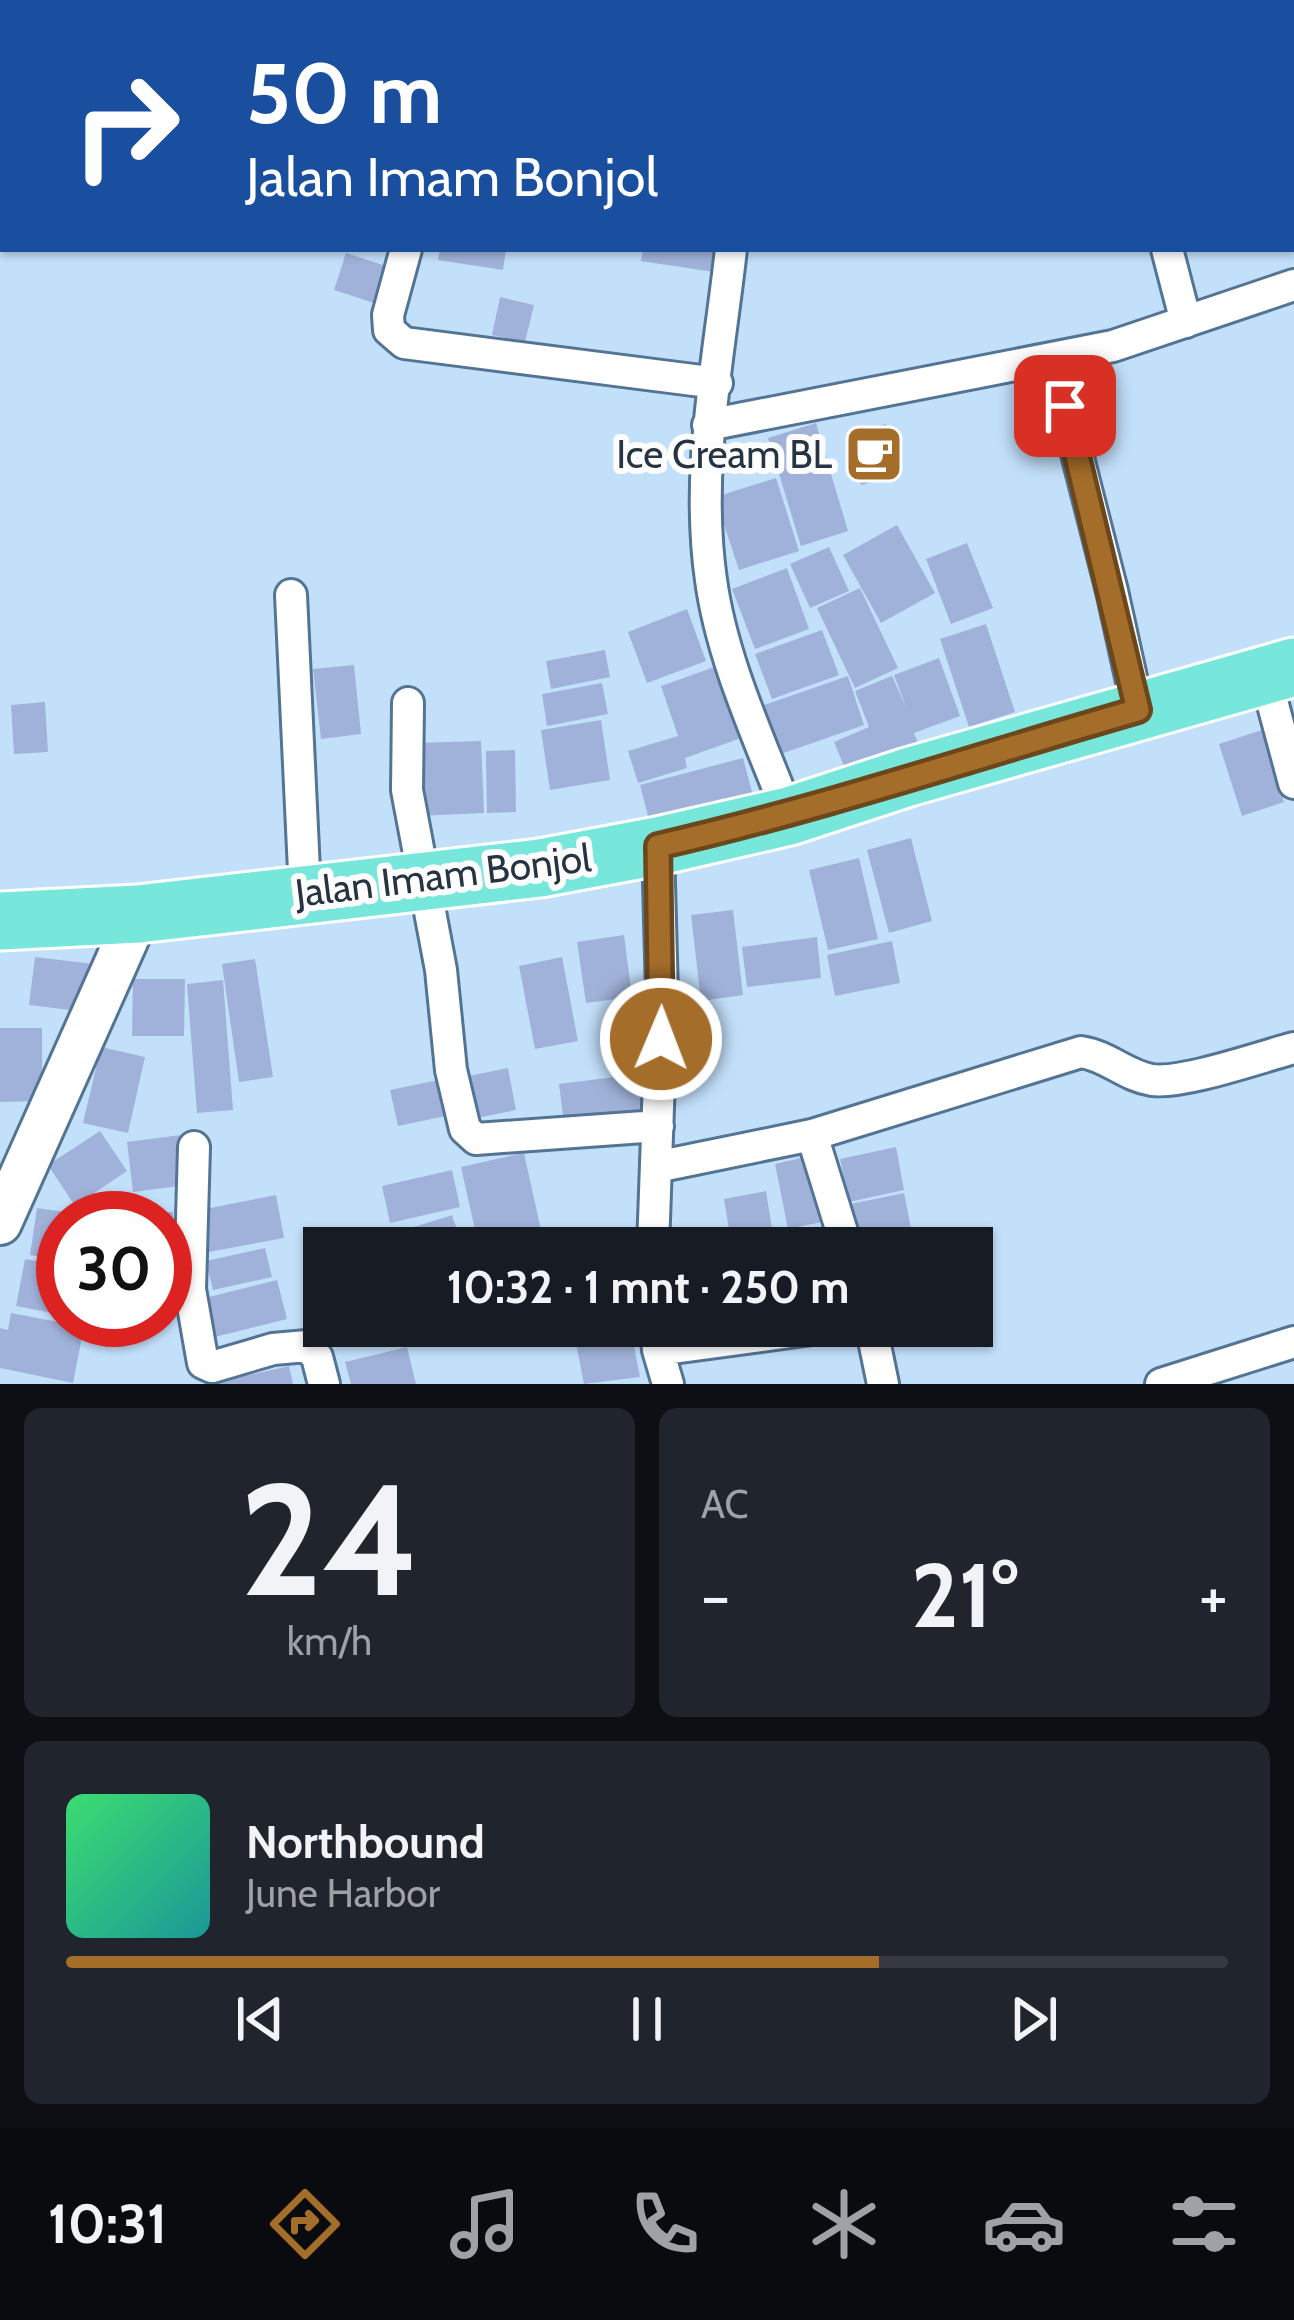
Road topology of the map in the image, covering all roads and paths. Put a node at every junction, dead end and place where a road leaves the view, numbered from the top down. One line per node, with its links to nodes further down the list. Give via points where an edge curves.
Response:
1 (405, 252): 7 (street, via 388,315 389,330 404,343)
2 (731, 252): 7 (street)
3 (1168, 252): 5 (street)
4 (1294, 285): 5 (street)
5 (1186, 322): 6 (street)
6 (1053, 361): 8 (street); 12 (street)
7 (717, 383): 8 (street)
8 (708, 425): 14 (street, via 711,584)
9 (291, 595): 17 (street)
10 (1279, 671): 12 (highway, Jalan Imam Bonjol); 13 (street)
11 (408, 703): 16 (street, via 407,790)
12 (1138, 710): 14 (highway, Jalan Imam Bonjol)
13 (1294, 783)
14 (788, 816): 15 (highway, Jalan Imam Bonjol)
15 (658, 846): 16 (highway, Jalan Imam Bonjol); 21 (street)
16 (423, 881): 17 (highway, Jalan Imam Bonjol); 21 (street, via 465,1129 476,1139)
17 (305, 892): 18 (highway, Jalan Imam Bonjol)
18 (138, 914): 19 (highway, Jalan Imam Bonjol); 25 (street)
19 (0, 921)
20 (1294, 1048): 22 (street, via 1156,1081 1081,1052)
21 (658, 1126): 24 (street)
22 (812, 1136): 24 (street); 27 (street)
23 (194, 1147): 31 (street, via 190,1289 203,1363 307,1346)
24 (656, 1167): 26 (street)
25 (0, 1223)
26 (654, 1227)
27 (841, 1227)
28 (1294, 1342): 34 (street)
29 (659, 1347): 32 (street)
30 (875, 1347): 33 (street)
31 (323, 1384)
32 (668, 1384)
33 (883, 1384)
34 (1161, 1384)

